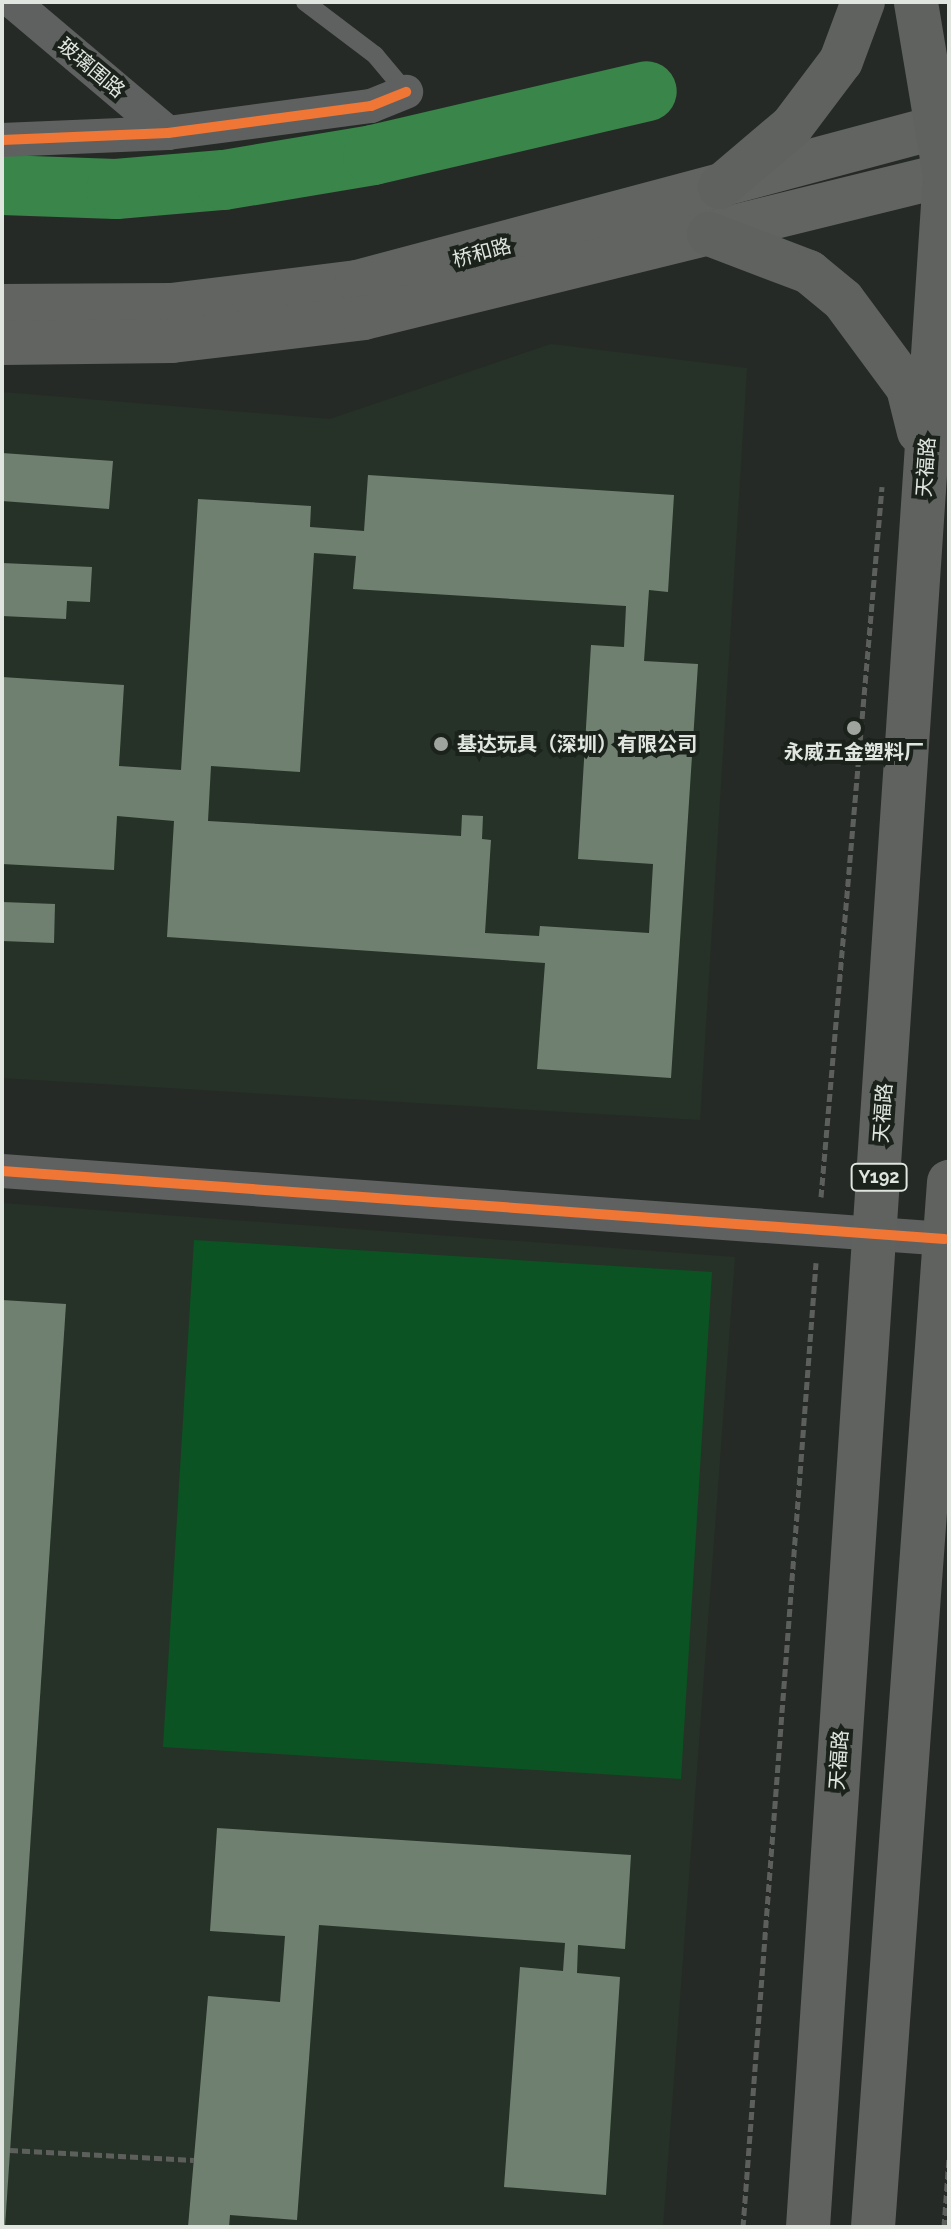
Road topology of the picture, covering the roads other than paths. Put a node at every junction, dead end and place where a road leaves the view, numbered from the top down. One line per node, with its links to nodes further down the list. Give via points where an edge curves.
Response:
1 (13, 2): 7 (street, 玻璃围路)
2 (305, 2): 5 (lane, via 375,55)
3 (863, 2): 10 (main road, via 841,61 792,126)
4 (916, 2): 6 (main road, 天福路)
5 (406, 92): 7 (street, via 371,106)
6 (945, 125): 9 (main road, 天福路 / Y192); 10 (main road, 桥和路)
7 (168, 133): 8 (street)
8 (2, 140)
9 (947, 175): 11 (main road, 桥和路); 14 (main road, 天福路 / Y192)
10 (720, 187): 12 (main road, 桥和路, via 357,282 171,305)
11 (709, 234): 13 (main road, 桥和路, via 453,299 270,333); 14 (main road, via 767,251 843,300 908,388)
12 (2, 306)
13 (2, 343)
14 (926, 461): 17 (main road, 天福路 / Y192)
15 (2, 1171): 17 (street)
16 (949, 1182): 18 (main road)
17 (875, 1234): 18 (street); 19 (main road, 天福路 / Y192)
18 (945, 1239): 20 (main road)
19 (808, 2227)
20 (873, 2227)

